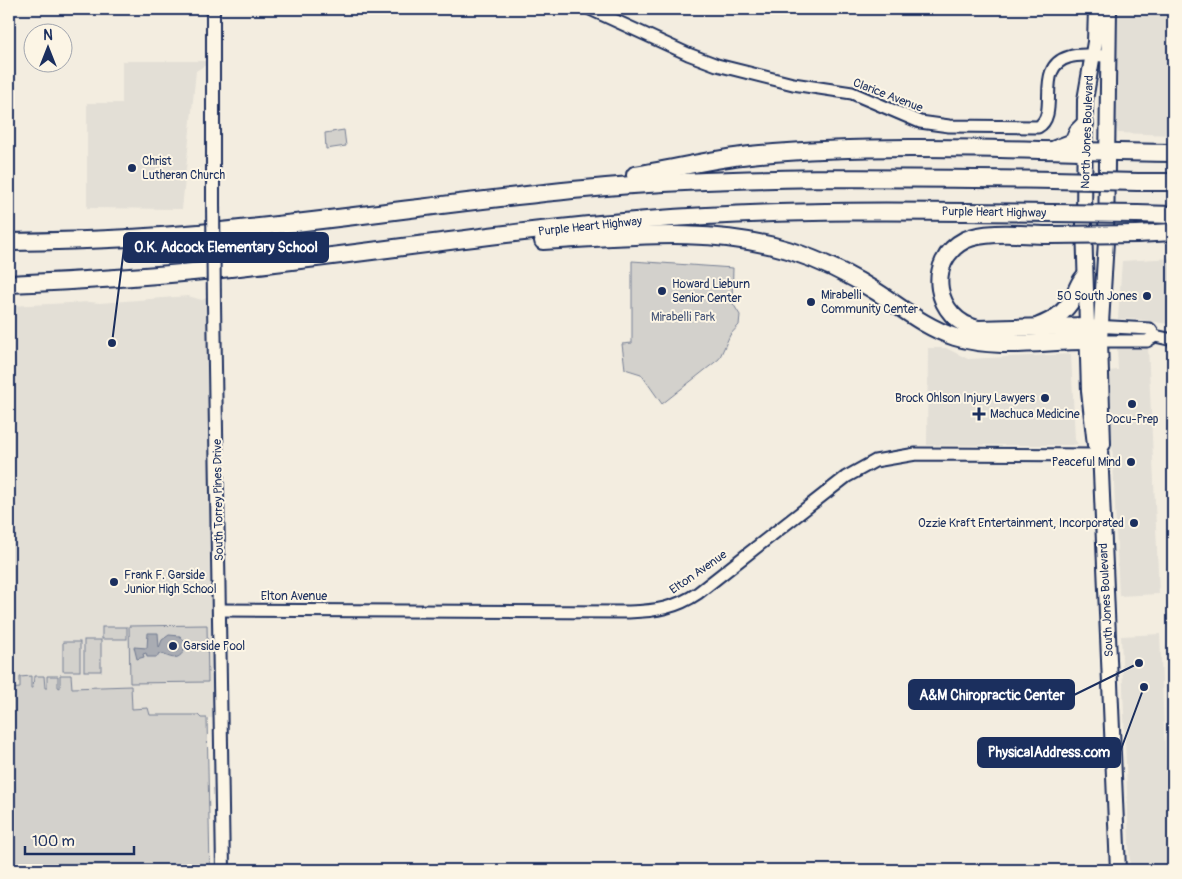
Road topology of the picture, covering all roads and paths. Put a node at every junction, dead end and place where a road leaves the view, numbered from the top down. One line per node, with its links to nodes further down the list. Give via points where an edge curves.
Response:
1 (212, 9): 26 (main road, South Torrey Pines Drive, bridge)
2 (590, 9): 5 (street, Clarice Avenue, via 717,65 792,84 852,94 920,122 941,126 1038,127 1047,116 1049,80 1054,68 1068,57)
3 (1096, 9): 5 (main road, North Jones Boulevard)
4 (1109, 9): 6 (main road, North Jones Boulevard)
5 (1093, 56): 6 (street, Clarice Avenue); 7 (main road, North Jones Boulevard, via 1087,80)
6 (1108, 56): 10 (main road, North Jones Boulevard)
7 (1085, 124): 8 (highway, via 1073,142); 9 (main road, North Jones Boulevard)
8 (1051, 151): 9 (highway); 13 (highway, via 890,149 757,155)
9 (1085, 151): 10 (highway); 14 (main road, North Jones Boulevard)
10 (1108, 152): 11 (highway); 15 (main road, North Jones Boulevard)
11 (1173, 153)
12 (1173, 182): 13 (highway, bridge, via 754,178)
13 (517, 196): 18 (highway, via 223,231)
14 (1084, 196): 20 (main road, South Jones Boulevard)
15 (1107, 197): 23 (main road, South Jones Boulevard)
16 (1173, 215): 19 (highway, Purple Heart Highway, bridge, via 856,210 751,213 622,222)
17 (1173, 232): 22 (highway, bridge, via 988,235 969,238 950,252 940,272 939,285 948,311 960,322 984,330)
18 (9, 242)
19 (413, 246): 21 (highway, Purple Heart Highway, via 171,274); 23 (highway, via 676,234 735,239 786,250 836,269 866,284 931,327 954,336 992,344)
20 (1084, 277): 22 (highway, via 1063,311); 23 (main road, South Jones Boulevard)
21 (9, 284)
22 (1032, 328): 23 (highway)
23 (1094, 333): 24 (street, via 1147,341 1155,336); 25 (main road, South Jones Boulevard, via 1090,405 1095,445)
24 (1173, 340)
25 (1100, 452): 26 (street, Elton Avenue, via 916,454 875,461 846,477 698,593 680,604 663,609 629,612); 28 (main road, South Jones Boulevard)
26 (219, 610): 27 (main road, South Torrey Pines Drive)
27 (223, 870)
28 (1118, 870)

